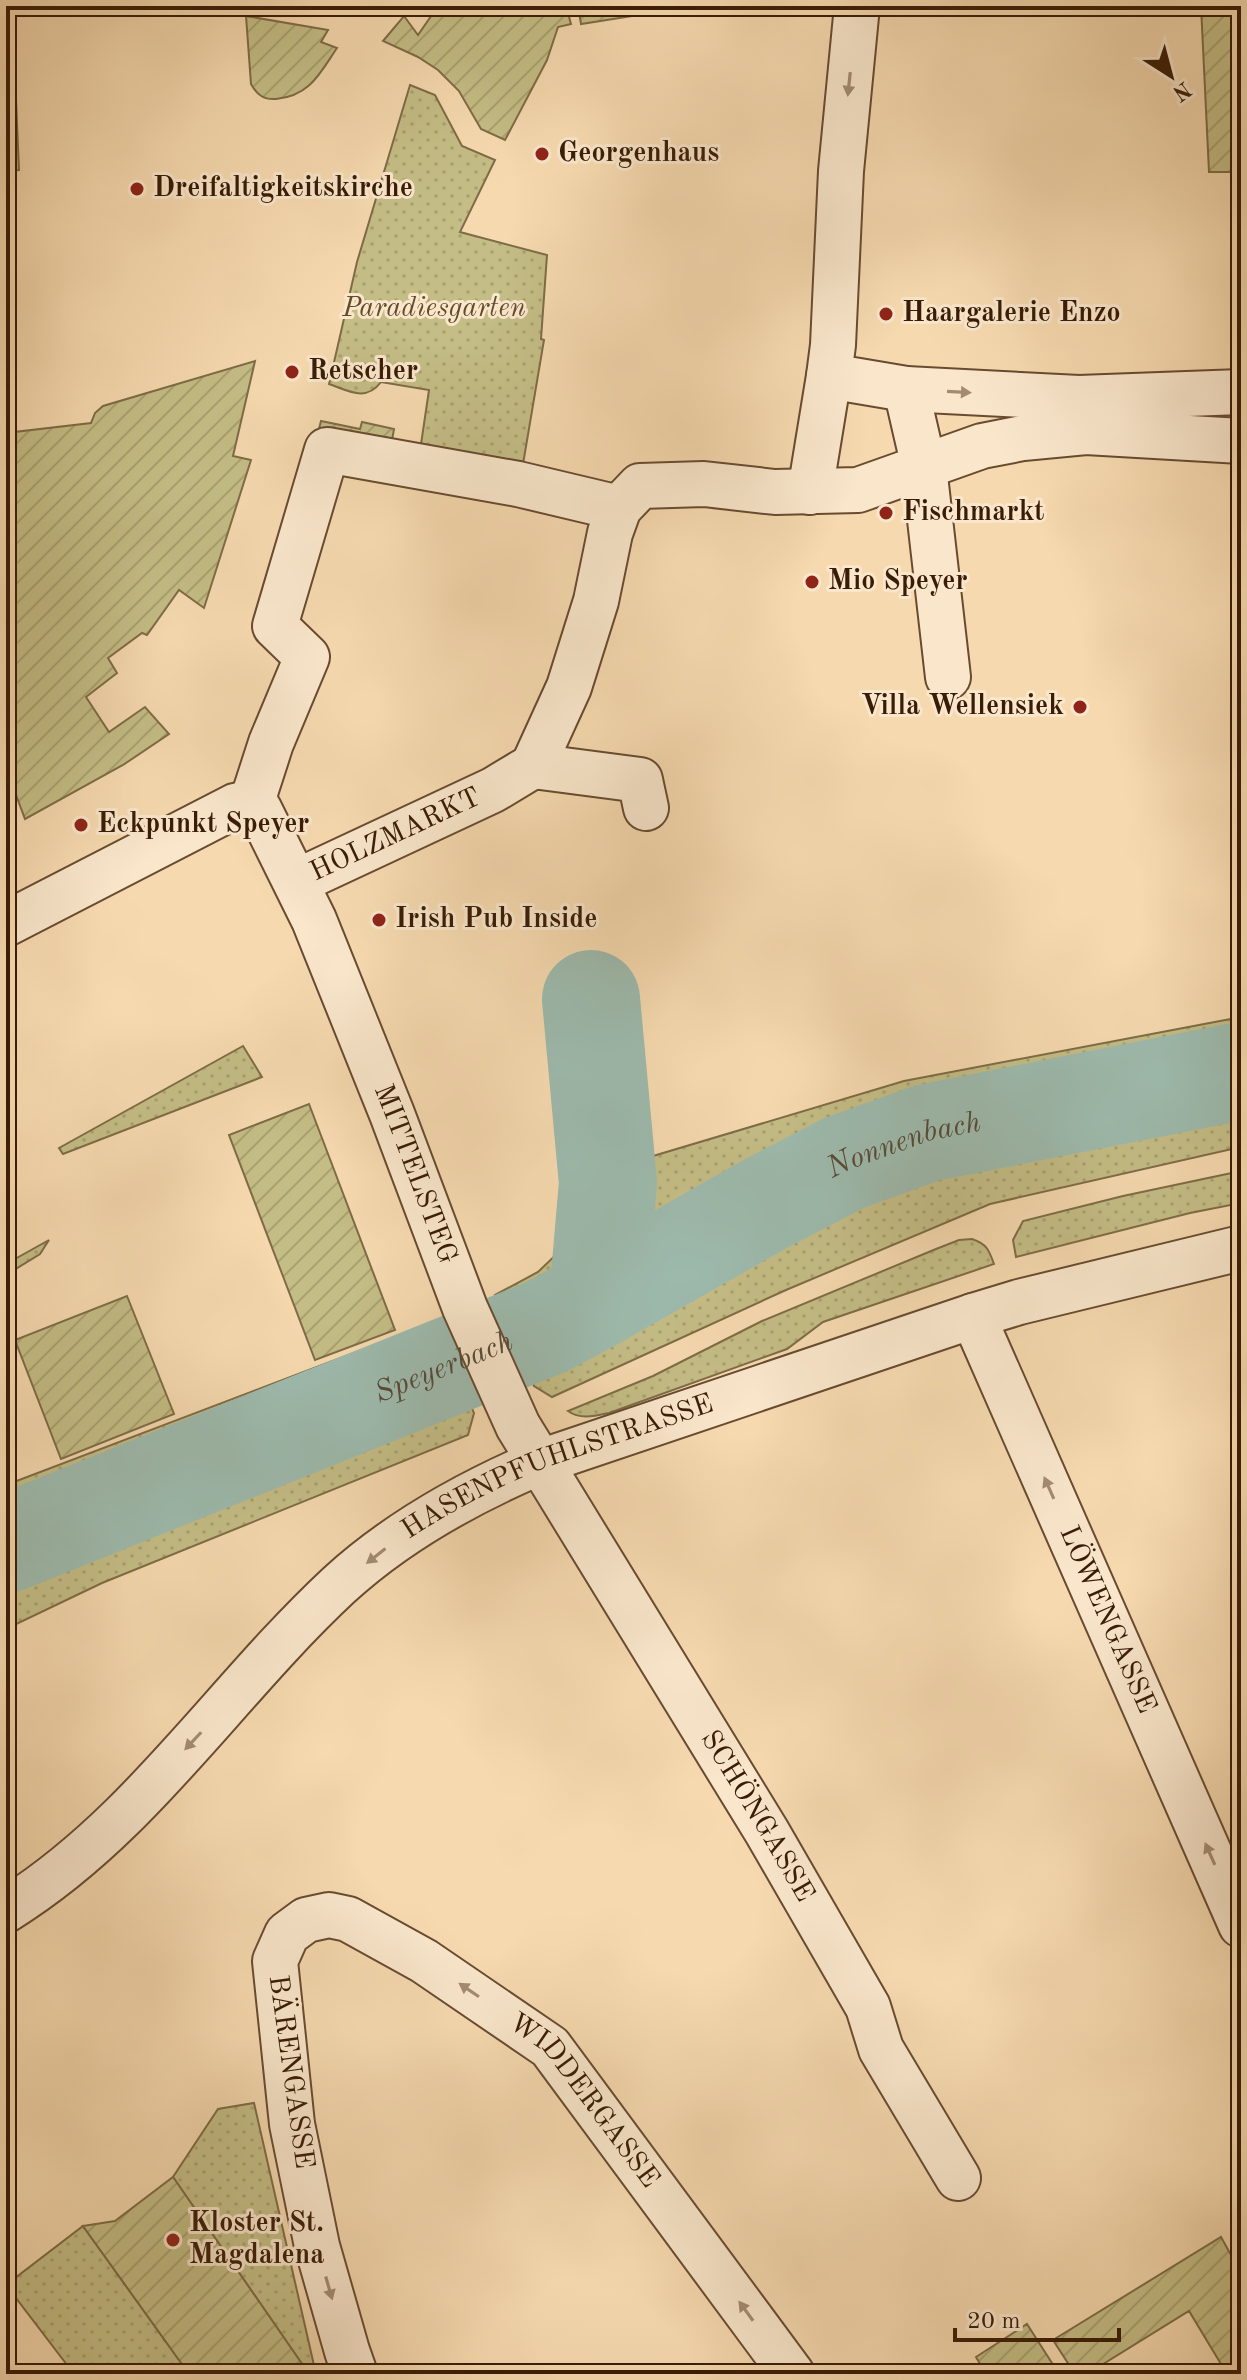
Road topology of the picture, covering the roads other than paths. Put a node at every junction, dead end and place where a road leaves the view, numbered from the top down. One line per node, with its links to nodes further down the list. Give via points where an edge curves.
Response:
1 (857, 6): 2 (street, one-way to 2)
2 (831, 360): 3 (street); 7 (street, via 819,440)
3 (906, 389): 4 (street, one-way to 4, via 1079,398); 6 (street)
4 (1241, 392)
5 (1241, 441): 6 (street, via 1086,432 982,446)
6 (924, 467): 7 (street, via 858,490); 9 (street)
7 (792, 492): 8 (street, via 704,484 640,486)
8 (619, 508): 10 (street, via 569,687); 11 (street, via 327,450 275,626 307,657)
9 (948, 677)
10 (533, 766): 12 (street, via 640,780); 13 (street, HOLZMARKT)
11 (239, 808): 13 (street, HOLZMARKT, via 259,809 265,816); 14 (street)
12 (646, 808)
13 (296, 882): 17 (street, MITTELSTEG, via 465,1308)
14 (6, 924)
15 (1241, 1248): 16 (street, HASENPFUHLSTRASSE)
16 (973, 1316): 17 (street, HASENPFUHLSTRASSE); 20 (street, LÖWENGASSE, one-way to 16)
17 (540, 1462): 18 (street, HASENPFUHLSTRASSE, one-way to 18, via 426,1519 340,1585 123,1816 80,1857); 21 (street, SCHÖNGASSE, via 767,1832 868,2007 881,2049)
18 (6, 1910)
19 (306, 1920): 22 (street, BÄRENGASSE, one-way to 22, via 287,1934 275,1961 292,2124 317,2246); 23 (street, WIDDERGASSE, one-way to 19, via 550,2047 424,1961 348,1919 329,1915)
20 (1241, 1925)
21 (958, 2178)
22 (355, 2374)
23 (792, 2374)

